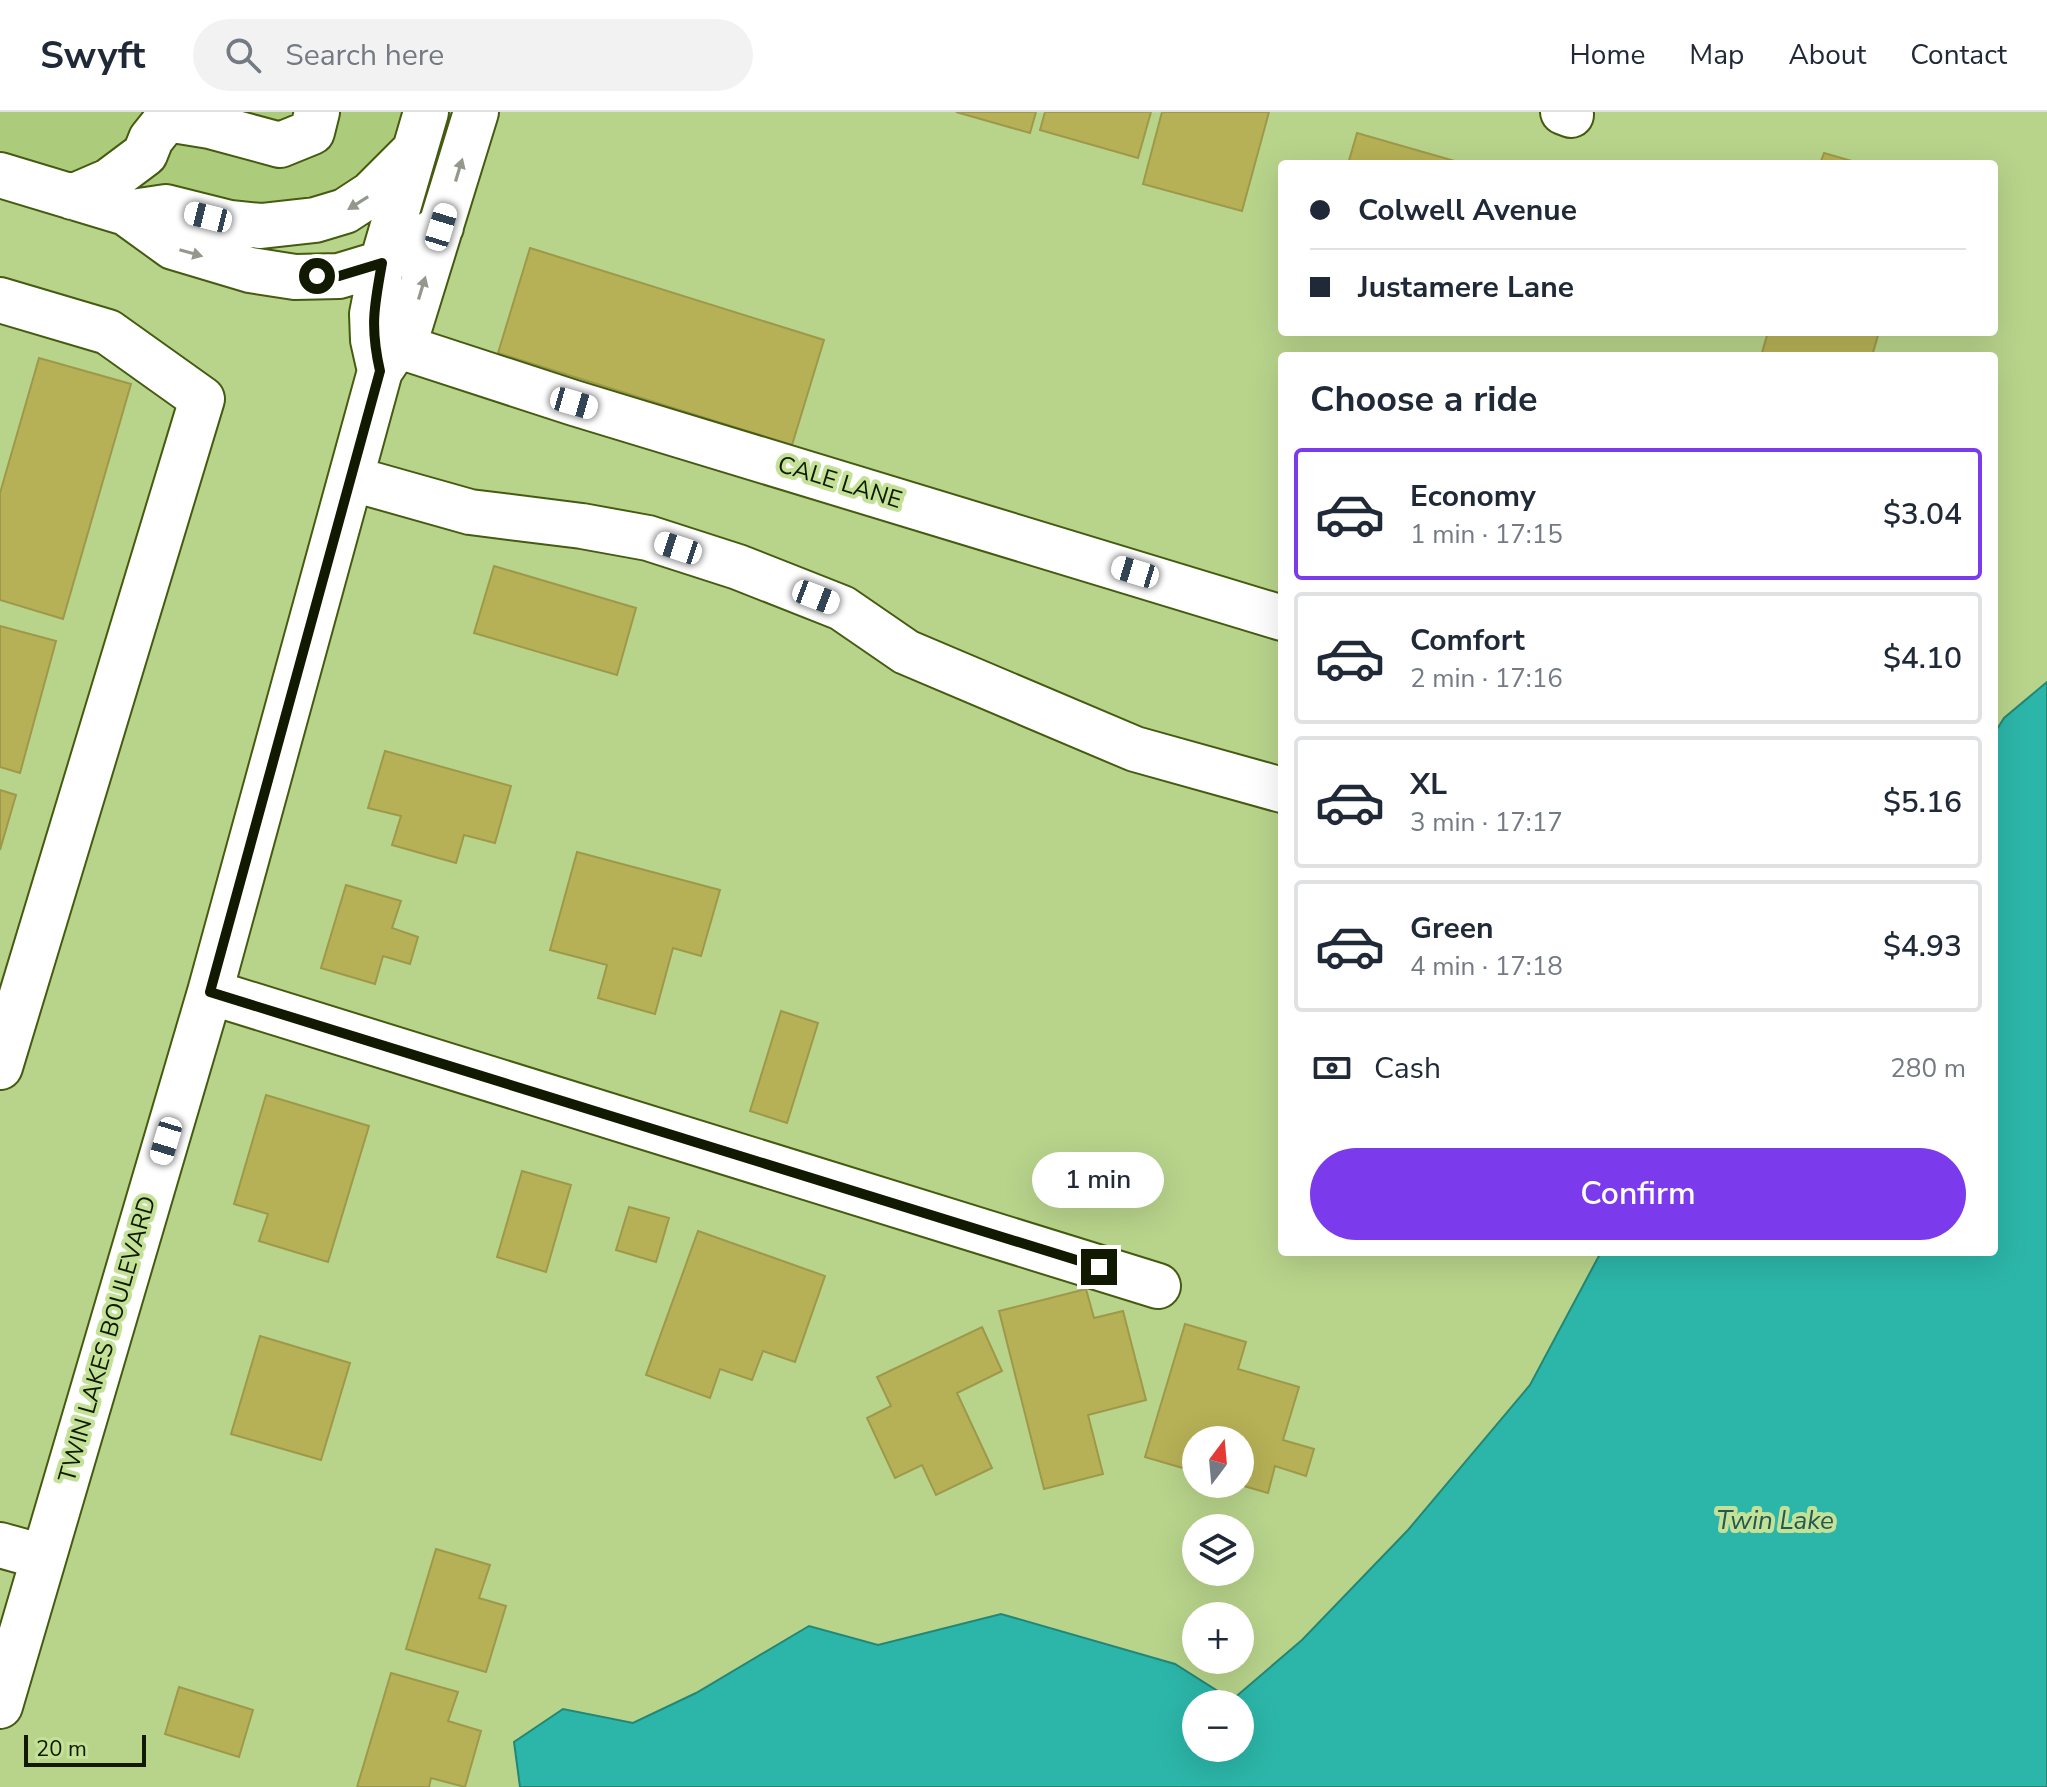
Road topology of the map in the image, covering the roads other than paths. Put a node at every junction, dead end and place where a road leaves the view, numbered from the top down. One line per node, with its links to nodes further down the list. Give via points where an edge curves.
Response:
1 (317, 112): 4 (street, via 312,132 280,145 167,119)
2 (476, 112): 8 (street, TWIN LAKES BOULEVARD, one-way to 2)
3 (420, 131): 7 (street, one-way to 7, via 371,194 345,211 315,220 261,226); 9 (street, TWIN LAKES BOULEVARD)
4 (145, 154): 6 (street, via 109,181); 7 (street)
5 (0, 175): 6 (street)
6 (72, 197): 7 (street)
7 (146, 210): 9 (street, one-way to 9, via 173,247 250,270 339,276)
8 (441, 227): 9 (street); 11 (street, TWIN LAKES BOULEVARD, one-way to 8, via 410,326)
9 (382, 263): 11 (street, TWIN LAKES BOULEVARD, via 372,314 373,340)
10 (0, 300): 16 (street, via 108,332 202,399)
11 (390, 359): 12 (street, TWIN LAKES BOULEVARD); 13 (street, CALE LANE, via 574,403)
12 (353, 479): 14 (street, via 470,512 648,538 738,567 842,608 906,652 1121,744); 15 (street, TWIN LAKES BOULEVARD)
13 (1278, 617)
14 (1278, 789)
15 (210, 992): 17 (street); 19 (street, TWIN LAKES BOULEVARD)
16 (0, 1067)
17 (1158, 1286)
18 (0, 1545): 19 (street)
19 (43, 1557): 20 (street, TWIN LAKES BOULEVARD)
20 (0, 1706)

